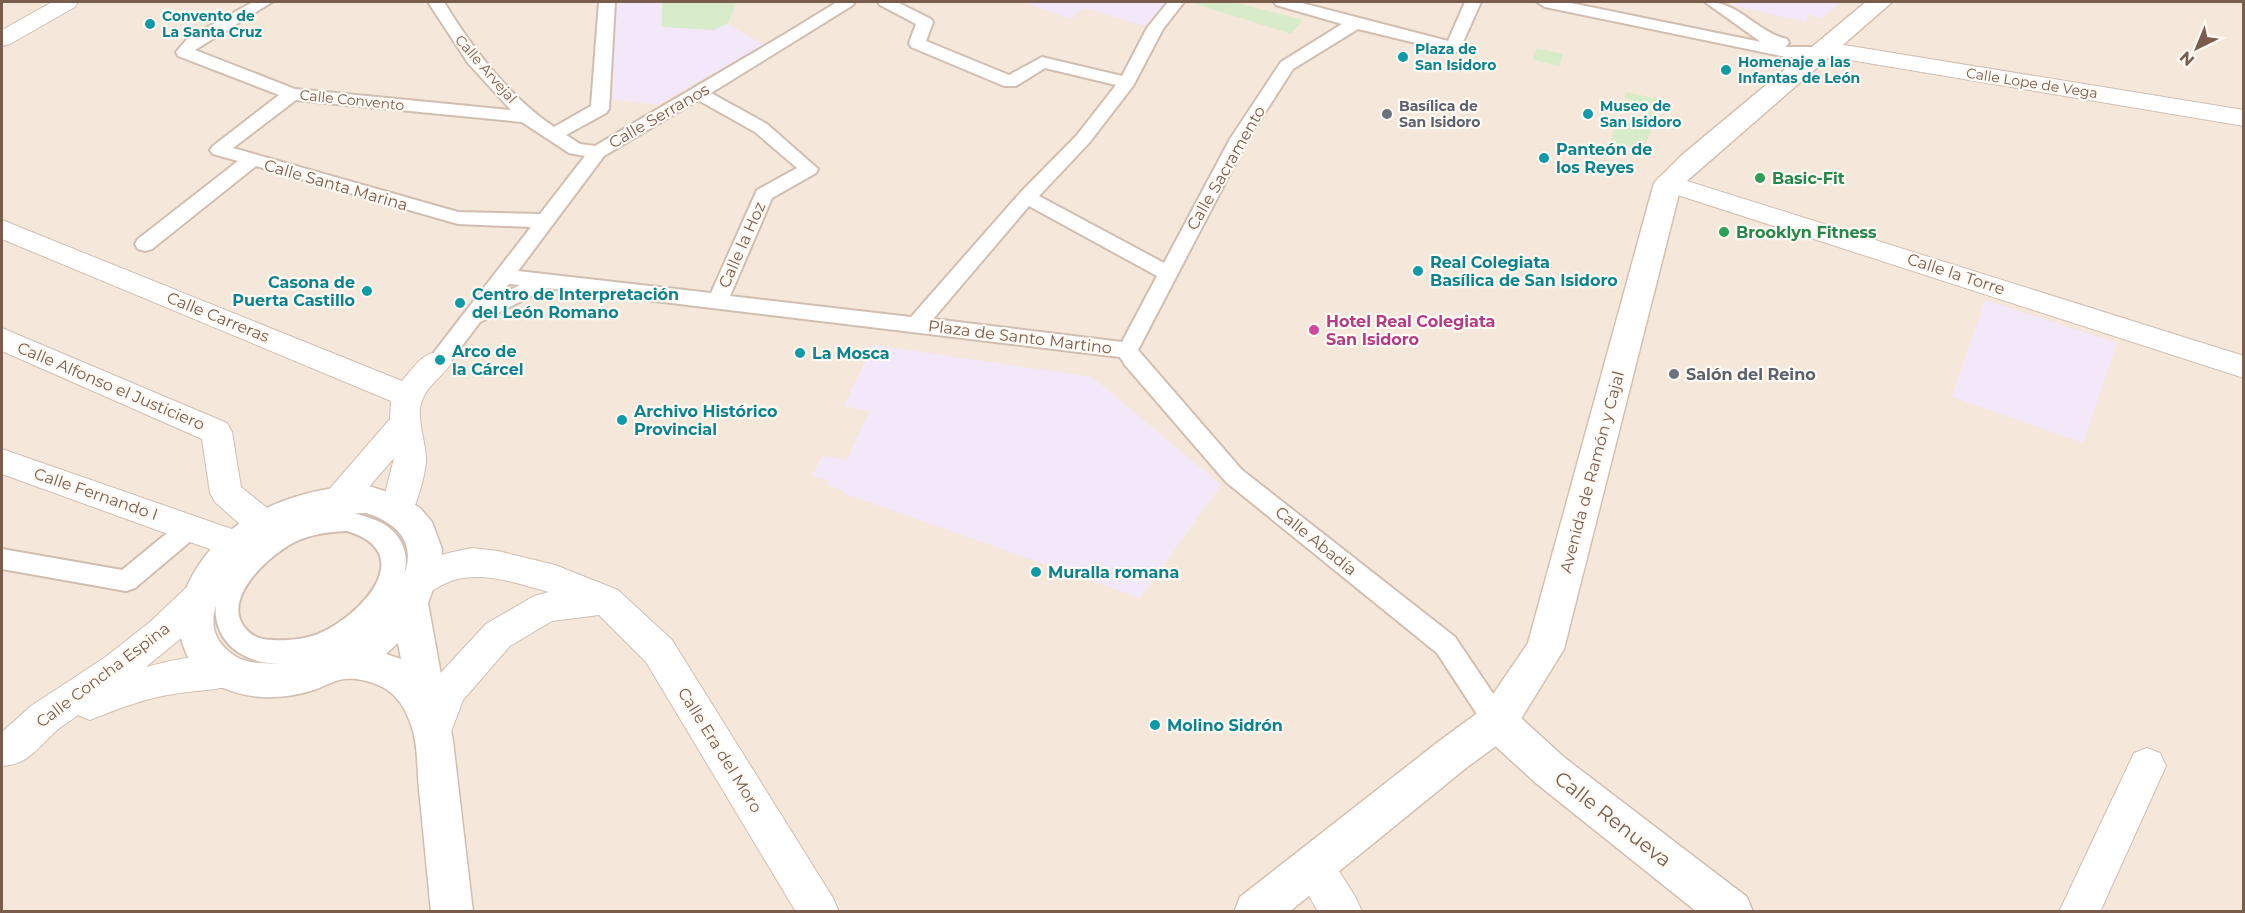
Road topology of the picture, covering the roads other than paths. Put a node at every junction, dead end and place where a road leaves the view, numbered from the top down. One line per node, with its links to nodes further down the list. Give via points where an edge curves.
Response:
1 (67, 2): 14 (street)
2 (264, 2): 18 (street, Calle Convento, via 194,42 184,52)
3 (436, 2): 19 (street, Calle Arvejal, via 474,59)
4 (607, 2): 21 (street, via 600,109)
5 (847, 2): 17 (street, Calle Serranos)
6 (886, 2): 16 (street, via 925,22 916,43 1010,82 1042,62)
7 (1176, 2): 16 (street, Plaza de Santo Martino, via 1155,28)
8 (1282, 2): 13 (street)
9 (1473, 2): 13 (street, via 1453,47)
10 (1545, 2): 15 (street, via 1786,52)
11 (1713, 2): 15 (street, via 1771,41)
12 (1880, 2): 15 (main road)
13 (1355, 23): 29 (street, Calle Sacramento, via 1287,66 1239,139)
14 (2, 39)
15 (1819, 52): 20 (street, Calle Lope de Vega, via 1852,53); 24 (main road)
16 (1127, 82): 25 (street, Plaza de Santo Martino, via 1083,139)
17 (699, 93): 22 (street, Calle Serranos); 32 (street, Calle la Hoz, via 761,128 809,168 764,194)
18 (292, 94): 19 (street, Calle Convento); 23 (street, Calle Santa Marina, via 219,150)
19 (527, 117): 21 (street, Calle Arvejal)
20 (2244, 118)
21 (550, 131): 22 (street, Calle Arvejal, via 575,149)
22 (598, 152): 26 (street, Calle Serranos)
23 (252, 160): 26 (street, Calle Santa Marina, via 458,218); 28 (street)
24 (1668, 183): 38 (street, Calle la Torre); 52 (main road, Avenida de Ramón y Cajal, via 1545,649)
25 (1027, 197): 29 (street); 34 (street, Plaza de Santo Martino)
26 (546, 221): 30 (street, Calle Serranos)
27 (2, 230): 39 (street, Calle Carreras)
28 (145, 244)
29 (1169, 274): 36 (street, Calle Sacramento)
30 (504, 276): 31 (street); 33 (street, Calle Serranos)
31 (544, 281): 32 (street); 33 (street)
32 (717, 302): 34 (street)
33 (472, 319): 37 (street, Calle Serranos)
34 (917, 324): 36 (street, Plaza de Santo Martino)
35 (2, 339): 44 (street, Calle Alfonso el Justiciero, via 216,432 226,493)
36 (1130, 355): 52 (street, Calle Abadía, via 1234,476 1446,645)
37 (439, 360): 39 (street, Calle Serranos)
38 (2244, 367)
39 (406, 409): 41 (street, Calle Serranos); 42 (street, via 410,461)
40 (2, 461): 43 (street, Calle Fernando I)
41 (338, 501): 42 (main road, via 366,499); 44 (main road, via 322,502)
42 (397, 510): 46 (main road, via 406,514 421,532 426,555)
43 (191, 527): 44 (street, Calle Fernando I); 45 (street, via 126,581)
44 (251, 535): 47 (main road, via 212,574)
45 (2, 560)
46 (415, 592): 48 (street, Calle Era del Moro, via 444,568 472,562 555,579); 50 (main road, via 392,625); 53 (main road)
47 (201, 594): 51 (main road, via 195,618 197,640 208,658); 54 (street, Calle Concha Espina, via 162,633 44,718)
48 (606, 600): 53 (street, via 546,607 498,635 448,691); 58 (street, Calle Era del Moro, via 659,651)
49 (372, 610): 49 (street, via 385,592 394,558 379,531 347,521 301,528 256,556 240,574 230,594 227,614 232,631 244,643 261,651 283,653 331,640)
50 (341, 662): 51 (main road, via 279,680 250,680); 53 (main road, via 377,667 399,678 414,690)
51 (226, 672): 54 (street, via 157,679 120,689)
52 (1497, 722): 56 (main road, Avenida de Ramón y Cajal); 61 (main road, Calle Renueva, via 1551,771)
53 (433, 733): 57 (main road)
54 (5, 752)
55 (2147, 766): 62 (street)
56 (1313, 866): 59 (main road, Avenida de Ramón y Cajal); 60 (street)
57 (452, 912)
58 (819, 912)
59 (1255, 912)
60 (1342, 912)
61 (1732, 912)
62 (2079, 912)

